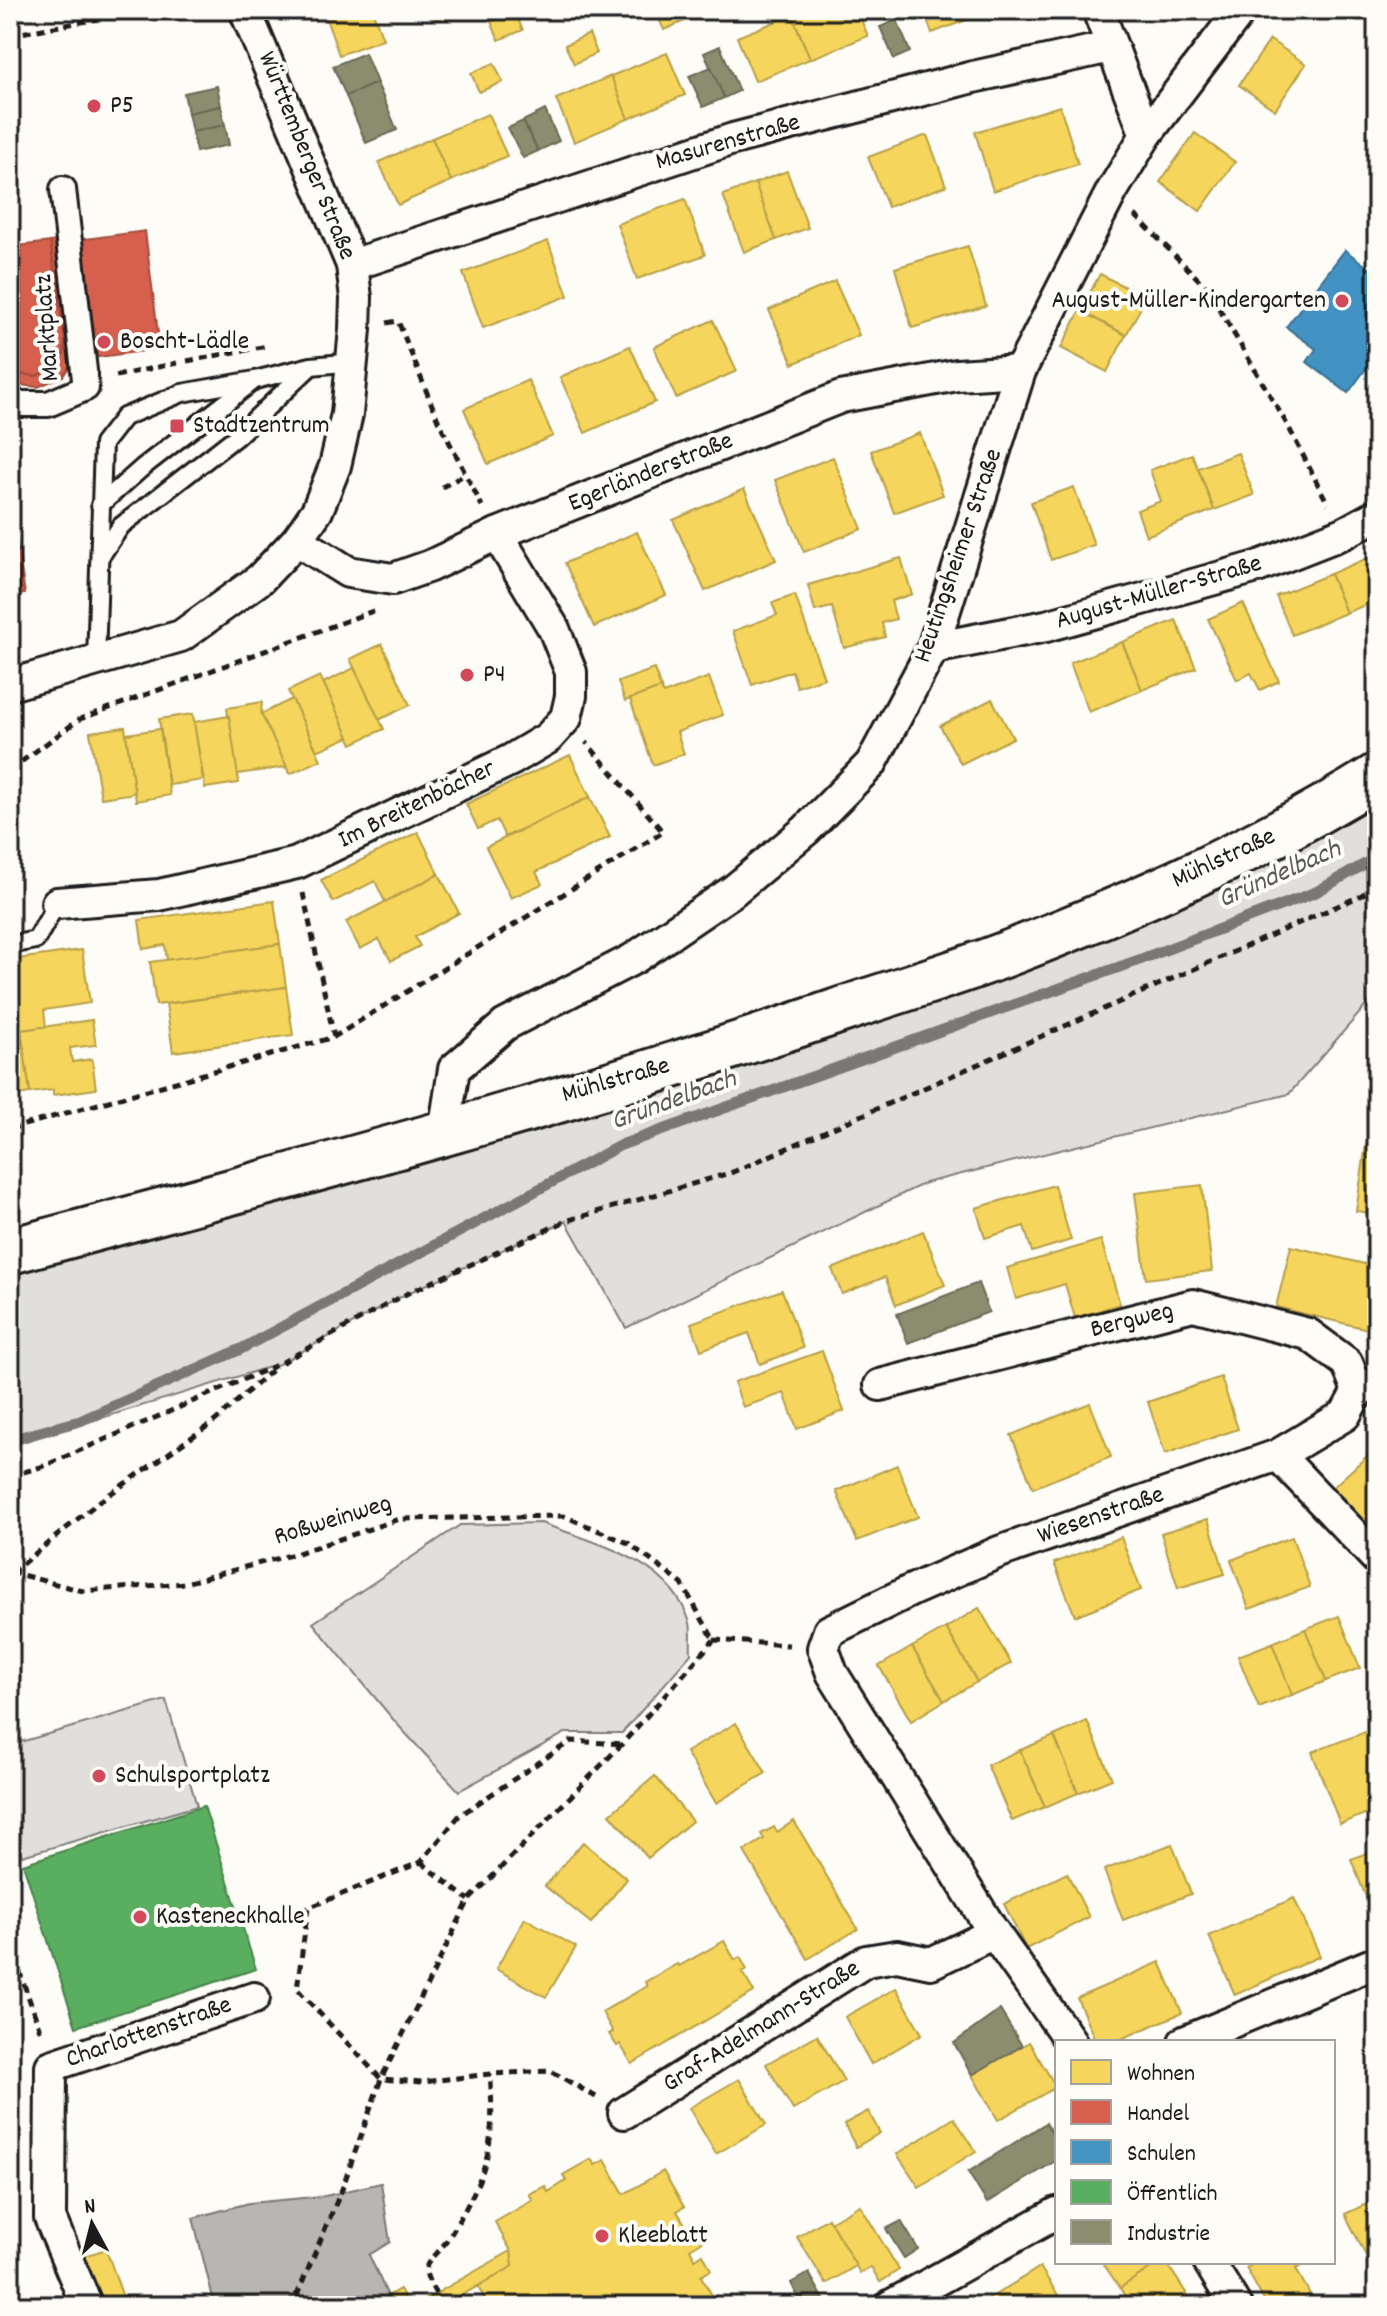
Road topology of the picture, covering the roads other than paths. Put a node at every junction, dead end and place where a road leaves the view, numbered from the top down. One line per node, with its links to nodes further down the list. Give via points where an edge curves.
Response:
1 (245, 10): 7 (street, Württemberger Straße)
2 (1098, 10): 4 (street)
3 (1241, 10): 5 (street, Heutingsheimer Straße)
4 (1111, 47): 5 (street); 7 (street, Masurenstraße, via 733,139)
5 (1146, 135): 10 (street, Heutingsheimer Straße)
6 (63, 189): 12 (street, Marktplatz, via 86,388 48,404)
7 (352, 265): 8 (street, Württemberger Straße)
8 (354, 362): 9 (lane); 16 (street, Württemberger Straße, via 335,466 317,511)
9 (311, 366): 11 (lane); 17 (lane, via 237,436 121,526)
10 (1020, 371): 15 (street, Egerländerstraße, via 957,375 841,397); 18 (street, Heutingsheimer Straße)
11 (255, 380): 13 (lane); 13 (lane, via 182,393 124,417 103,444)
12 (10, 404)
13 (100, 505): 17 (lane)
14 (1377, 515): 18 (street, August-Müller-Straße, via 1257,567 1046,626)
15 (497, 534): 16 (street, Egerländerstraße, via 393,579 348,572); 22 (street, Im Breitenbächer, via 554,629 571,672 566,718 548,738 297,863 159,895)
16 (297, 540): 19 (street, Württemberger Straße, via 260,579 181,636)
17 (100, 558): 19 (lane)
18 (933, 648): 24 (street, Heutingsheimer Straße, via 871,764 806,830 733,891 633,959 505,1025 454,1069)
19 (96, 662): 20 (street, Württemberger Straße)
20 (10, 685)
21 (1377, 776): 24 (main road, Mühlstraße, via 1302,822 1206,869 1009,953 733,1047)
22 (57, 903): 23 (lane, via 36,940)
23 (10, 945)
24 (444, 1132): 25 (main road, Mühlstraße)
25 (10, 1251)
26 (880, 1385): 27 (street, Bergweg, via 1193,1305 1308,1334)
27 (1368, 1386): 28 (street, Wiesenstraße, via 1345,1415)
28 (1278, 1455): 29 (street); 30 (street, Wiesenstraße, via 999,1552 829,1631 823,1648 832,1673)
29 (1377, 1559)
30 (994, 1933): 33 (street); 35 (street, Graf-Adelmann-Straße, via 931,1963 897,1956 866,1961)
31 (1377, 1962): 34 (street)
32 (254, 1998): 38 (street, Charlottenstraße, via 51,2066 50,2218)
33 (1070, 2040)
34 (1189, 2040)
35 (624, 2113)
36 (1055, 2214): 39 (street)
37 (1210, 2264): 40 (street)
38 (87, 2306)
39 (890, 2306)
40 (1236, 2306)

